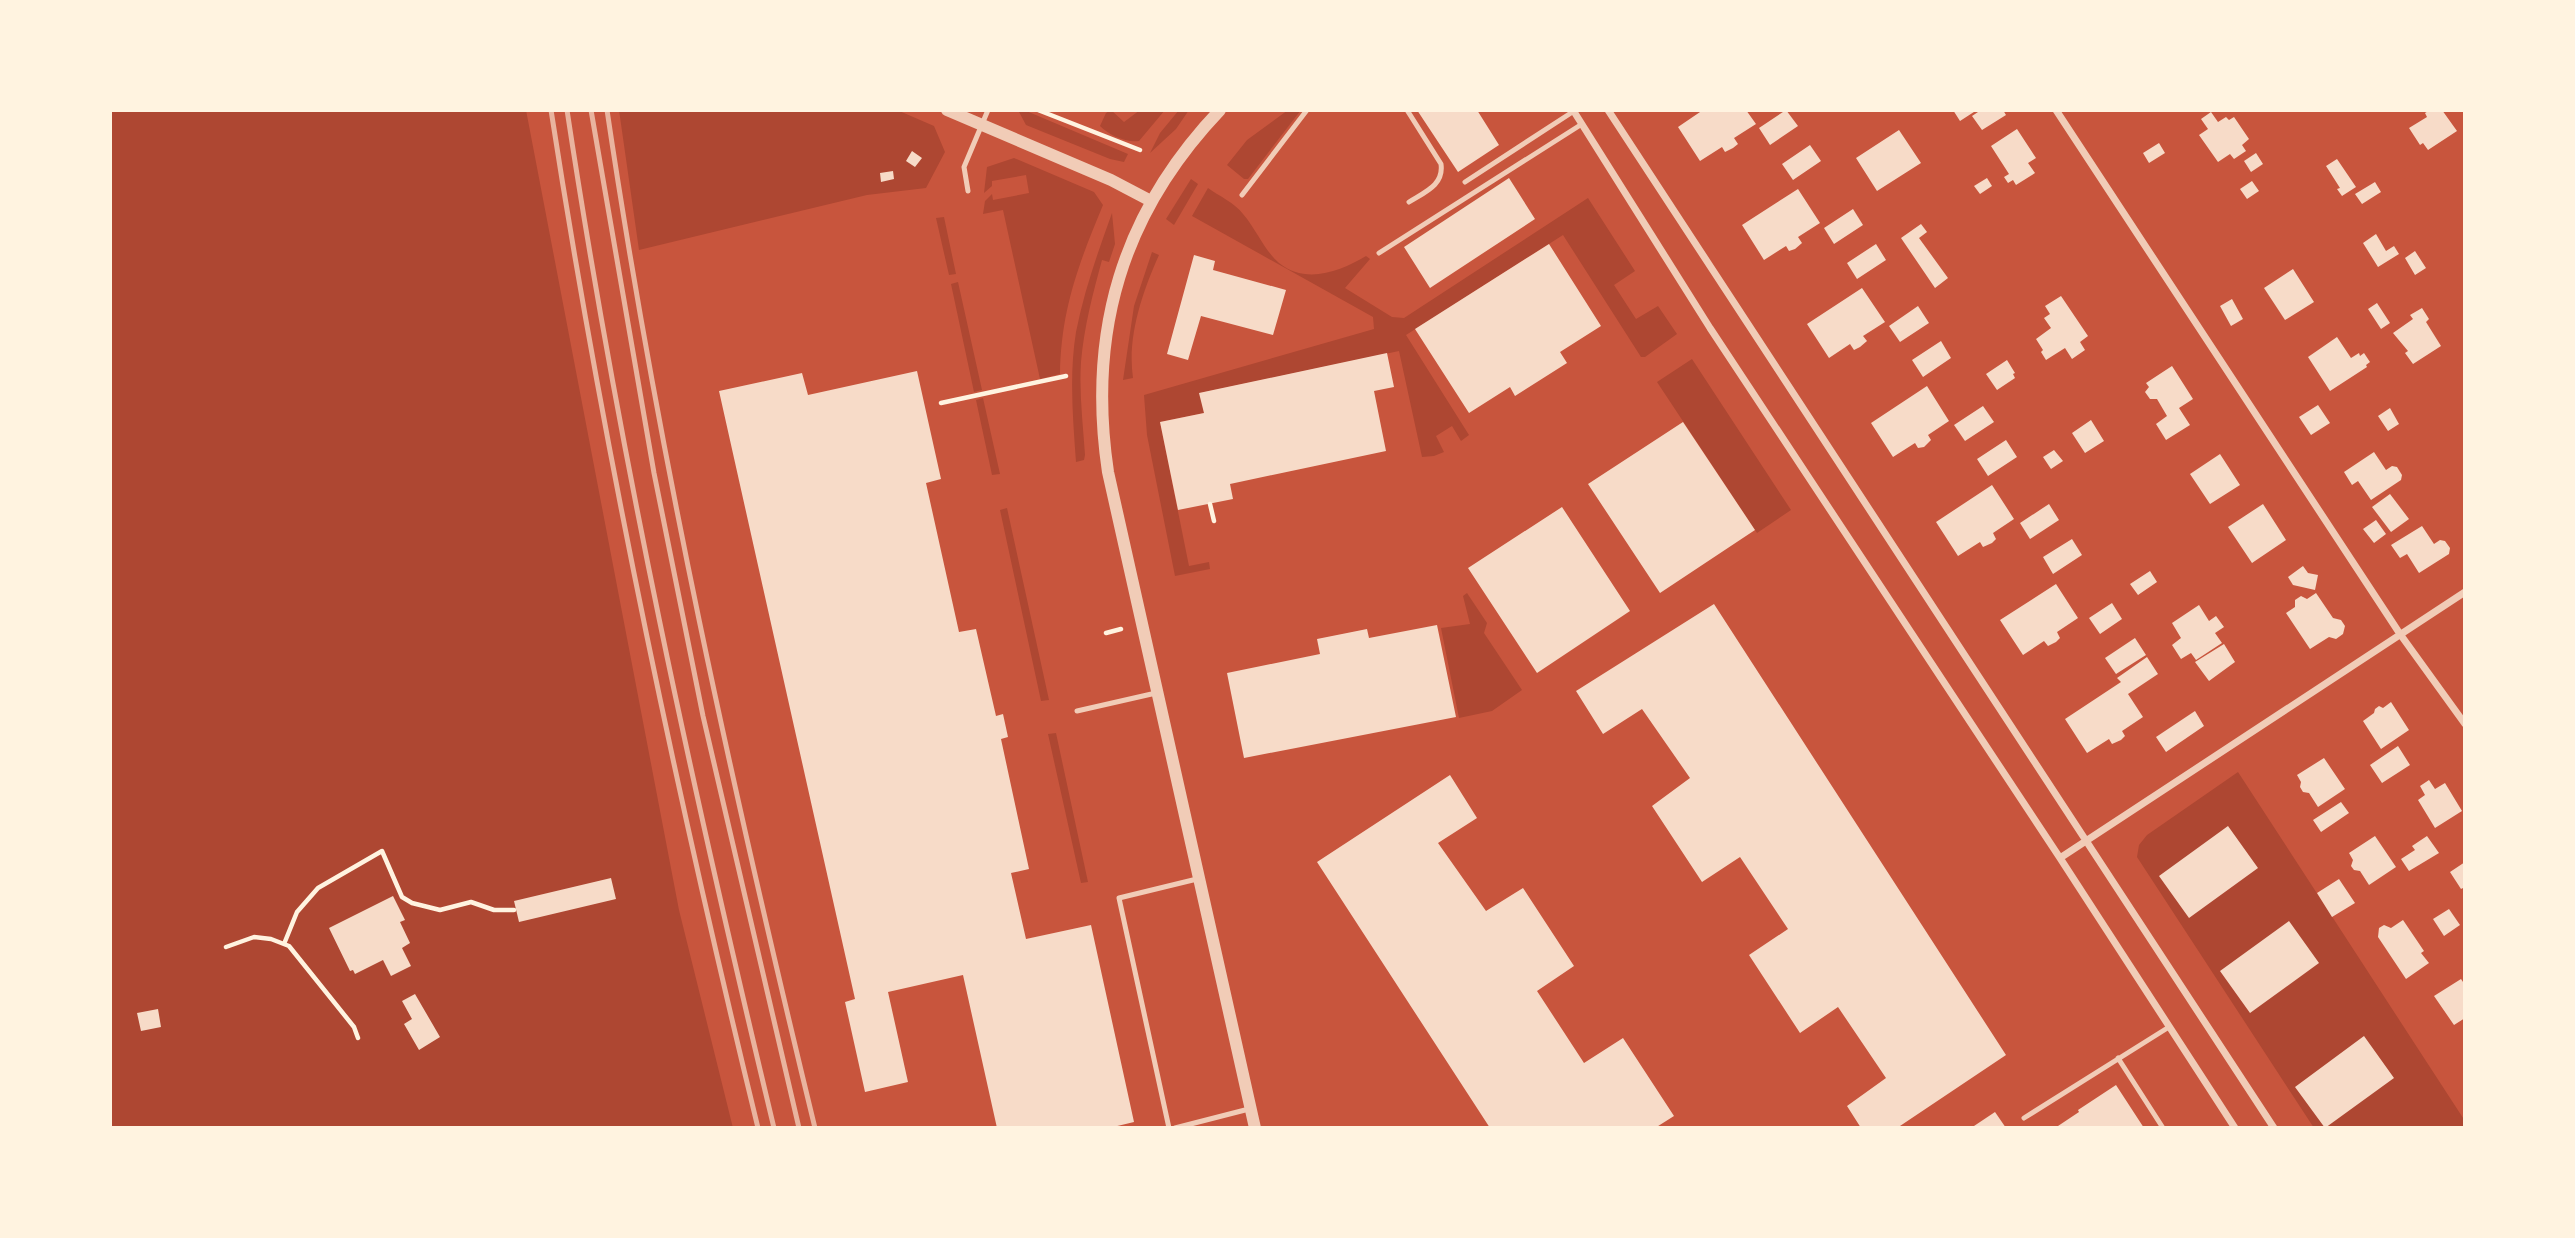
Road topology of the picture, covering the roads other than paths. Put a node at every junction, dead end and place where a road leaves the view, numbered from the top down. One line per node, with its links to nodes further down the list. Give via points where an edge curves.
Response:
1 (947, 110): 10 (street)
2 (988, 110): 10 (lane)
3 (1220, 110): 14 (street, via 1183,152)
4 (1307, 110): 13 (lane)
5 (1407, 110): 15 (lane, via 1441,164 1442,175 1437,184)
6 (1608, 110): 22 (street)
7 (2056, 110): 18 (street)
8 (1573, 111): 9 (street); 11 (lane)
9 (1582, 124): 16 (lane); 23 (street, via 1710,328)
10 (982, 125): 12 (lane, via 964,167); 14 (street)
11 (1465, 182)
12 (968, 191)
13 (1242, 195)
14 (1151, 201): 19 (street, via 1123,266 1109,318 1101,393 1108,472)
15 (1409, 202)
16 (1379, 253)
17 (2465, 592): 18 (street)
18 (2400, 634): 21 (street); 22 (street)
19 (1158, 693): 20 (lane); 24 (street)
20 (1077, 711)
21 (2465, 724)
22 (2084, 841): 23 (street); 34 (street)
23 (2060, 858): 25 (street)
24 (1198, 879): 27 (street); 29 (lane, via 1119,898)
25 (2169, 1027): 26 (lane); 33 (street)
26 (2118, 1058): 28 (lane); 32 (lane)
27 (1251, 1108): 30 (lane); 31 (street)
28 (2024, 1118)
29 (1169, 1128)
30 (1175, 1128)
31 (1255, 1128)
32 (2163, 1128)
33 (2235, 1128)
34 (2274, 1128)

